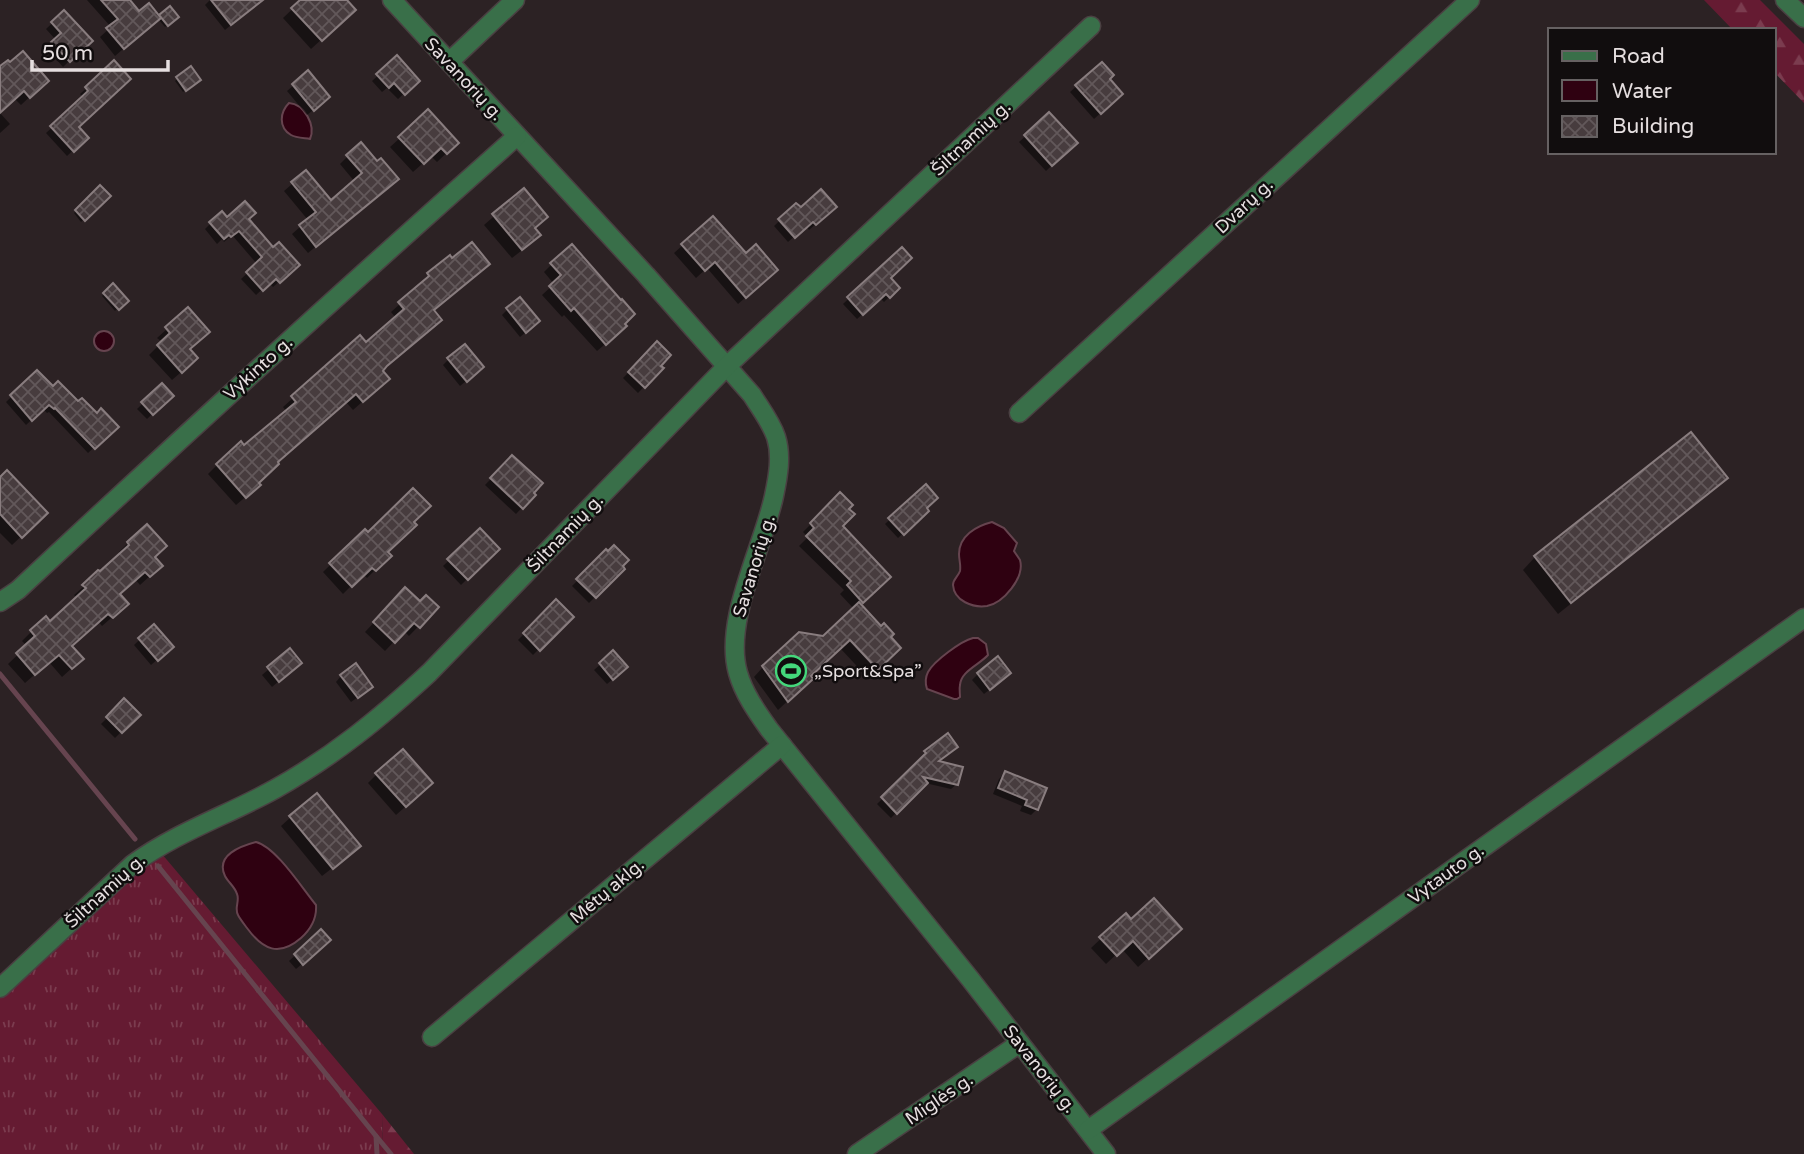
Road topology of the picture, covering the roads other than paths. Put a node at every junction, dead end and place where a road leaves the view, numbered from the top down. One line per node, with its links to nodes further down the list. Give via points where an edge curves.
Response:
1 (392, 0): 7 (street, Savanorių g.)
2 (514, 0): 7 (street)
3 (1469, 0): 10 (street, Dvarų g.)
4 (1785, 0): 5 (street)
5 (1804, 18)
6 (1091, 26): 9 (street, Šiltnamių g.)
7 (449, 62): 8 (street, Savanorių g.)
8 (517, 136): 9 (street, Savanorių g.); 11 (street, Vykinto g.)
9 (727, 366): 13 (street, Savanorių g., via 752,395 776,438 779,461 772,508 737,616 735,643 738,672 749,700); 14 (street, Šiltnamių g., via 388,711 275,788 148,852)
10 (1019, 413)
11 (0, 602)
12 (1804, 618): 17 (street, Vytauto g.)
13 (782, 745): 15 (street, Mėtų aklg.); 16 (street, Savanorių g.)
14 (0, 988)
15 (432, 1037)
16 (1020, 1043): 17 (street, Savanorių g.); 18 (street, Miglės g.)
17 (1087, 1130): 19 (street, Savanorių g.)
18 (857, 1154)
19 (1105, 1154)

